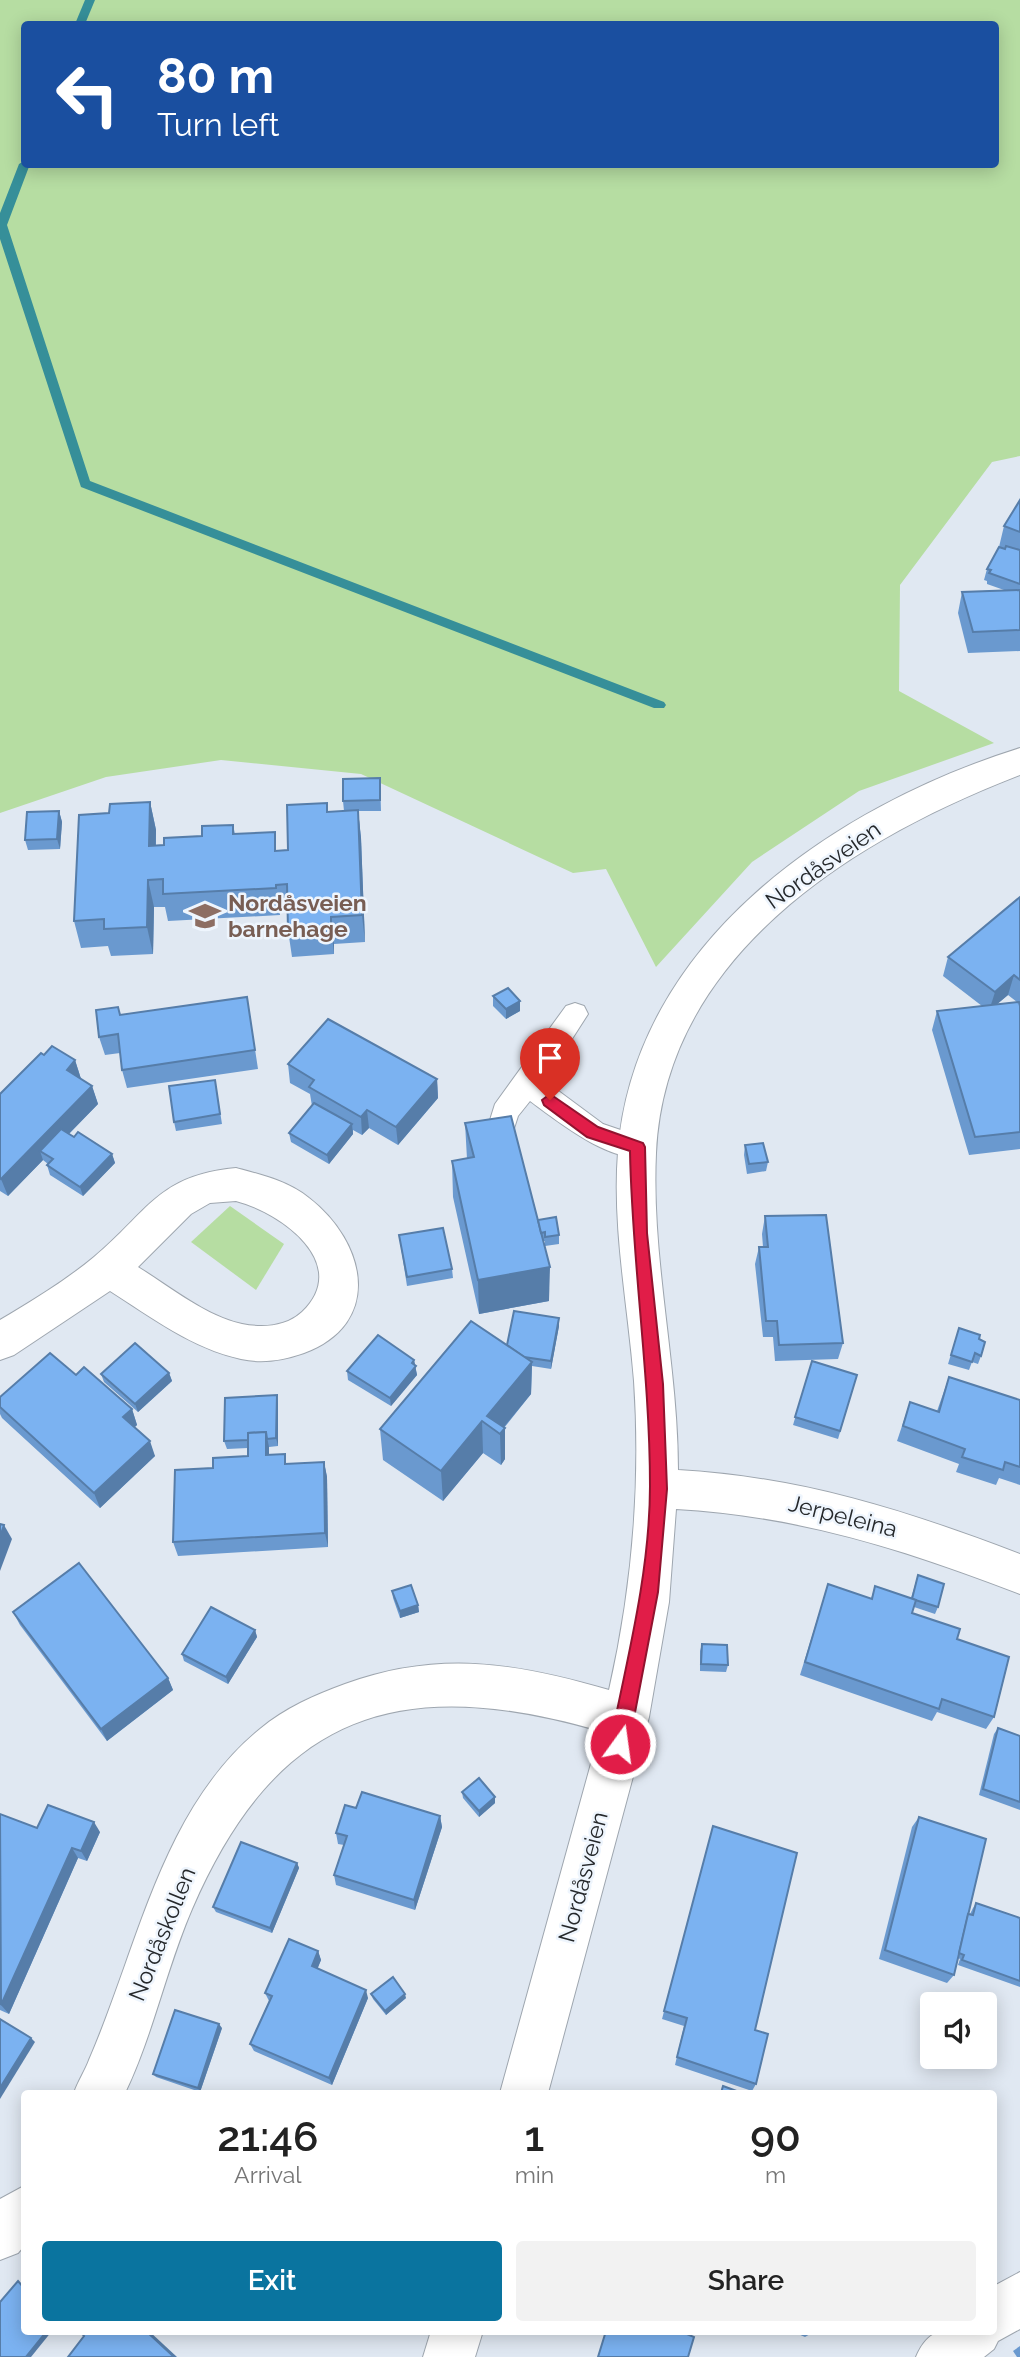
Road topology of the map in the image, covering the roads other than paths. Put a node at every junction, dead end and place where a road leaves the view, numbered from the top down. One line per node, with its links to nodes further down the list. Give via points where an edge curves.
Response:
1 (1020, 761): 5 (street, Nordåsveien, via 962,780 894,815 780,891 735,932 666,1029 640,1115)
2 (575, 1014): 3 (lane)
3 (528, 1084): 4 (lane, via 505,1112); 5 (lane, via 593,1132)
4 (499, 1136)
5 (637, 1147): 8 (street, Nordåsveien, via 639,1233)
6 (108, 1270): 6 (street, via 183,1197 209,1186 252,1187 287,1202 310,1221 333,1249 341,1277 336,1306 323,1323 299,1338 272,1345 237,1341); 7 (street)
7 (0, 1342)
8 (659, 1489): 9 (street, Jerpeleina, via 802,1504 915,1534); 10 (street, Nordåsveien, via 649,1592)
9 (1020, 1574)
10 (627, 1717): 11 (street, Nordåskollen, via 514,1689 467,1683 415,1686 359,1700 317,1717 274,1746 243,1778 213,1820 174,1893); 12 (street, Nordåsveien)
11 (100, 2090)
12 (525, 2090)
13 (21, 2214): 14 (street)
14 (0, 2235)
15 (456, 2335): 17 (street)
16 (969, 2335): 18 (street)
17 (449, 2357)
18 (942, 2357)

